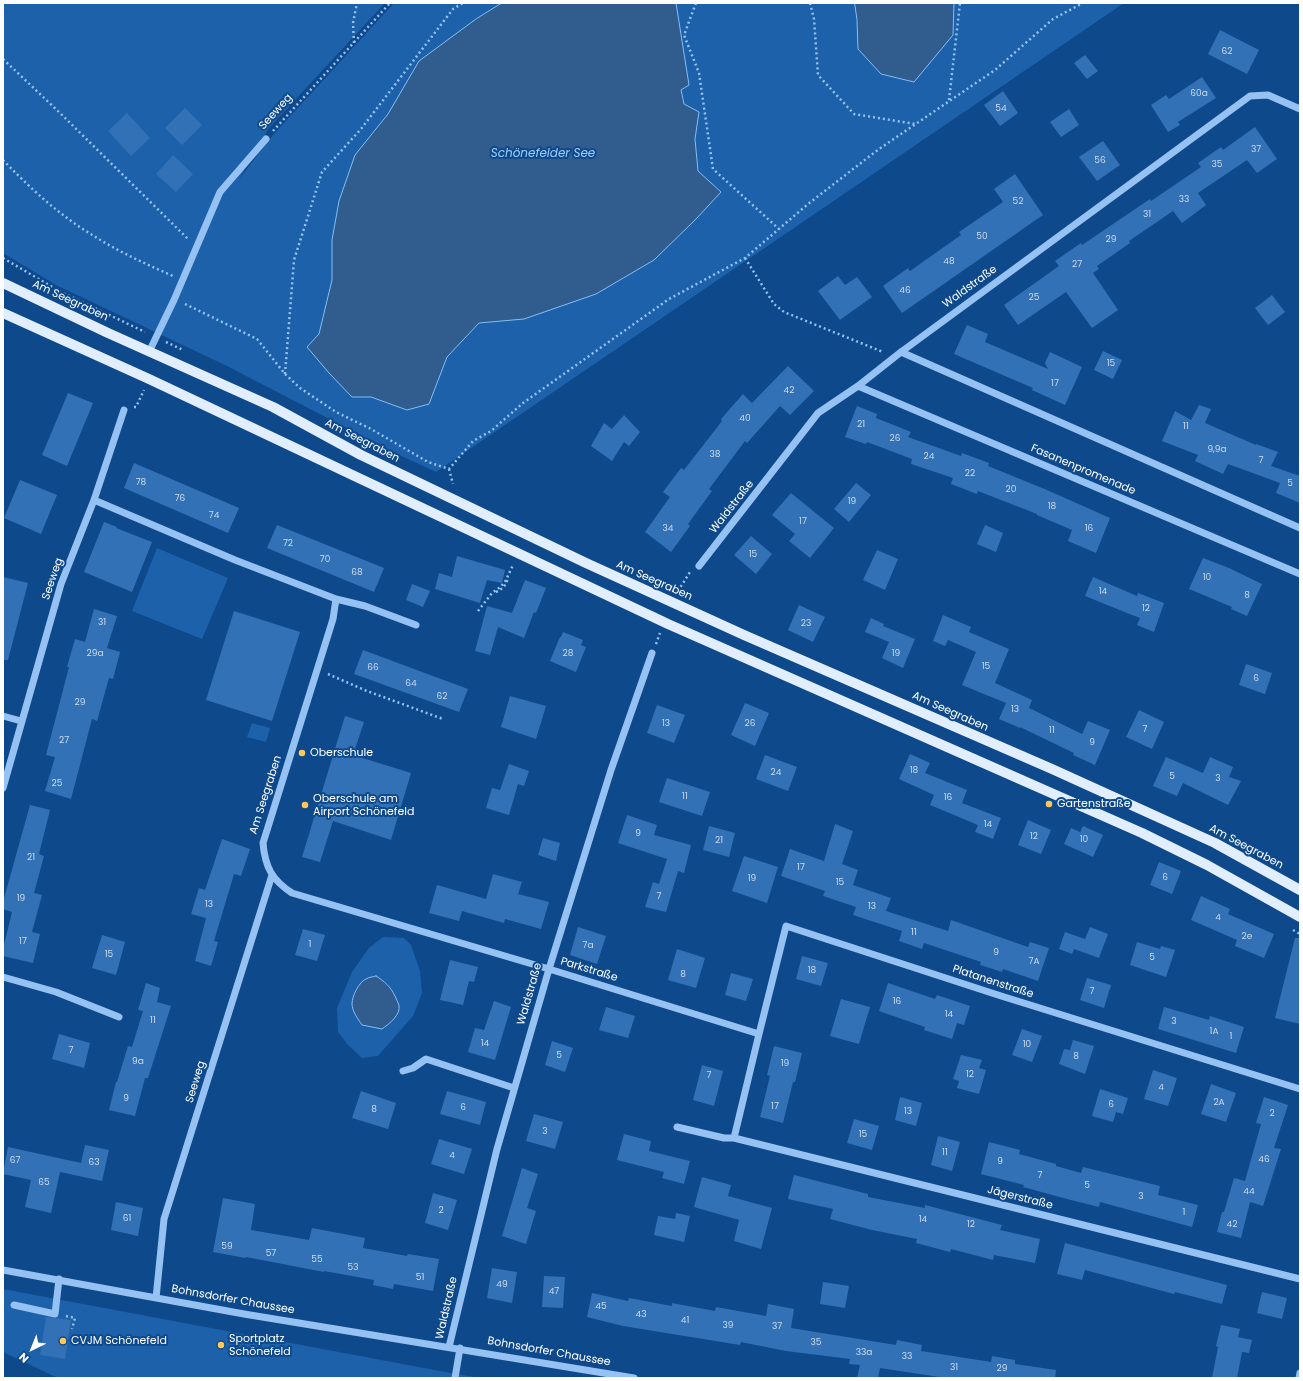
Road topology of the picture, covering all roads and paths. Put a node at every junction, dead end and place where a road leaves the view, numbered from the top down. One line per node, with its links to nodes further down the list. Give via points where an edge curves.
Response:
1 (357, 3): 8 (path, via 353,23)
2 (390, 3): 8 (path, Seeweg)
3 (463, 3): 28 (path, via 453,9 361,129 322,172 294,260)
4 (696, 3): 15 (path, via 684,35 699,73 713,168)
5 (810, 3): 12 (path, via 814,18 818,76 854,114)
6 (960, 3): 10 (path)
7 (1083, 3): 10 (path, via 1053,20 994,70)
8 (354, 43): 13 (path, Seeweg)
9 (3, 59): 16 (path)
10 (949, 100): 12 (path)
11 (1300, 109): 26 (street, Waldstraße, via 1268,95 1250,96)
12 (915, 124): 15 (path, via 879,148)
13 (266, 139): 16 (street, Seeweg, via 220,192)
14 (3, 160): 19 (path, via 51,205 93,236)
15 (779, 229): 18 (path)
16 (197, 248): 19 (street, Seeweg)
17 (3, 258): 23 (path, via 59,291)
18 (745, 258): 27 (path, via 774,304 784,312); 32 (path, via 669,299 542,389 491,431 473,441)
19 (183, 281): 21 (street, Seeweg)
20 (3, 283): 25 (main road, Am Seegraben)
21 (174, 300): 23 (street, Seeweg); 28 (path, via 257,339)
22 (3, 313): 55 (main road, via 156,382 675,627 1142,833 1207,865)
23 (156, 337): 24 (path); 25 (street, Seeweg)
24 (184, 351)
25 (150, 352): 53 (main road, Am Seegraben, via 273,408 361,455 586,563 1215,843)
26 (901, 352): 27 (street, Waldstraße); 35 (street)
27 (894, 357): 29 (street, Waldstraße)
28 (285, 374): 32 (path, via 300,388 336,412 428,462)
29 (858, 386): 37 (street, Waldstraße, via 818,413); 38 (street, Fasanenpromenade)
30 (144, 390): 31 (path, via 136,407)
31 (124, 410): 34 (street, Seeweg)
32 (449, 469): 33 (path, via 454,486)
33 (447, 482)
34 (94, 500): 43 (street, via 235,560); 50 (street, Seeweg, via 61,584)
35 (1300, 528)
36 (513, 565): 44 (path, via 505,582 492,593)
37 (699, 566)
38 (1300, 574)
39 (686, 578): 41 (path)
40 (671, 588): 41 (path)
41 (678, 591): 42 (path)
42 (684, 594)
43 (336, 598): 45 (street); 47 (street, Am Seegraben, via 334,619)
44 (478, 611)
45 (416, 625)
46 (652, 653): 56 (street, Waldstraße, via 611,770)
47 (318, 669): 49 (path, via 367,691); 52 (street, Am Seegraben, via 263,843 264,856)
48 (3, 716): 50 (street)
49 (443, 719)
50 (21, 721): 51 (street, Seeweg)
51 (3, 788)
52 (272, 875): 54 (street, Am Seegraben, via 281,886 292,893); 68 (street, Seeweg, via 164,1219)
53 (1300, 890)
54 (366, 915): 56 (street, Parkstraße)
55 (1300, 917)
56 (549, 969): 59 (street, Parkstraße); 61 (street, Waldstraße)
57 (3, 977): 58 (street, via 56,992)
58 (119, 1017)
59 (759, 1034): 62 (street, Platanenstraße, via 786,926); 64 (street)
60 (403, 1071): 61 (street, via 426,1059)
61 (514, 1088): 72 (street, Waldstraße)
62 (1300, 1089)
63 (677, 1126): 64 (street, Jägerstraße, via 724,1138)
64 (734, 1138): 67 (street, Jägerstraße)
65 (3, 1270): 66 (street, Bohnsdorfer Chaussee)
66 (59, 1279): 68 (street, Bohnsdorfer Chaussee); 70 (street)
67 (1300, 1279)
68 (156, 1298): 72 (street, Bohnsdorfer Chaussee)
69 (14, 1305): 70 (street)
70 (55, 1314): 71 (path, via 75,1318)
71 (72, 1329)
72 (450, 1347): 73 (street, Bohnsdorfer Chaussee)
73 (460, 1348): 75 (street); 76 (street, Bohnsdorfer Chaussee)
74 (1300, 1373): 77 (street)
75 (455, 1378)
76 (634, 1378)
77 (1299, 1378)

